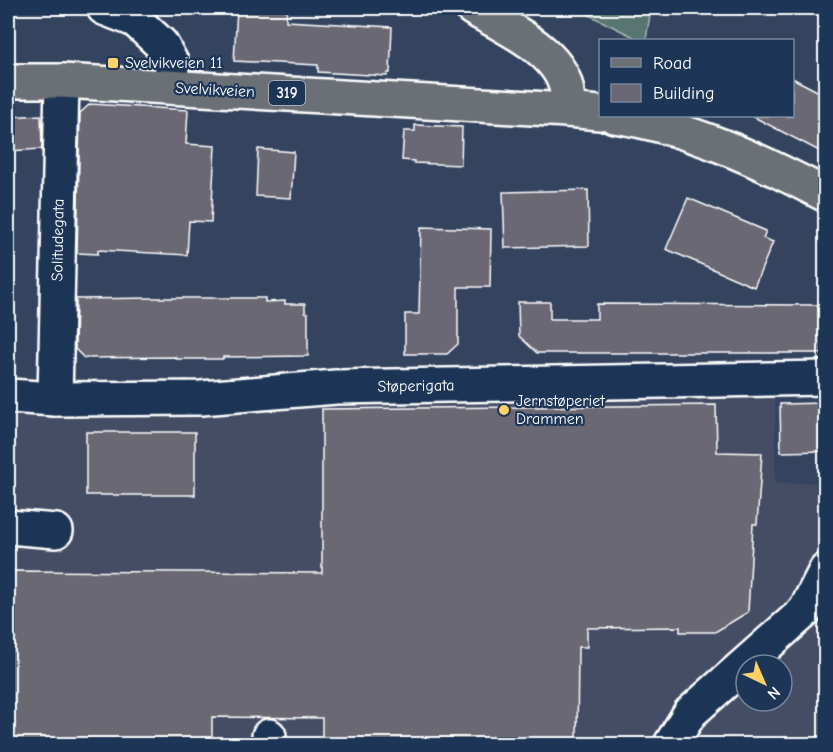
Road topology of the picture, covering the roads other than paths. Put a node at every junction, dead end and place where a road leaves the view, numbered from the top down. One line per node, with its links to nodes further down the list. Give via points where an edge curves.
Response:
1 (104, 8): 5 (street, via 135,20 161,44 172,64)
2 (472, 8): 6 (main road, via 543,52 566,84)
3 (8, 81): 4 (main road, Svelvikveien / 319)
4 (62, 81): 5 (main road, Svelvikveien / 319); 12 (street, Solitudegata)
5 (171, 87): 6 (main road, Svelvikveien / 319)
6 (567, 110): 7 (main road, 319)
7 (599, 113)
8 (619, 117): 9 (main road, via 700,137)
9 (825, 195)
10 (825, 378): 12 (street, Støperigata, via 336,387 201,398)
11 (8, 396): 12 (street, Støperigata)
12 (55, 399)
13 (8, 527): 14 (street)
14 (56, 531)
15 (825, 570): 16 (street, via 806,611 690,712)
16 (671, 744)

